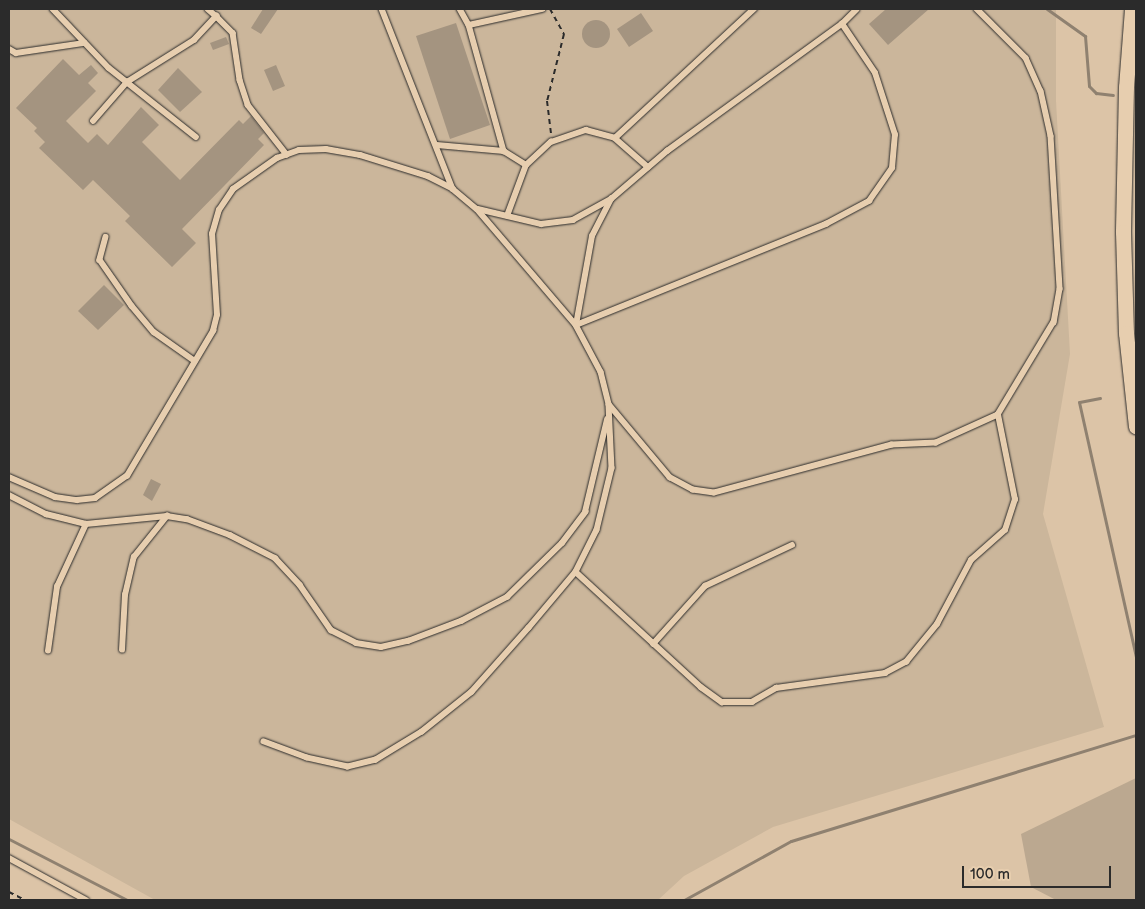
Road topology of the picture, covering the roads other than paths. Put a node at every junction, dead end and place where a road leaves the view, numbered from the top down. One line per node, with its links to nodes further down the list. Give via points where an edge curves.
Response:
1 (53, 9): 13 (lane)
2 (208, 9): 10 (lane)
3 (382, 9): 19 (lane)
4 (460, 9): 12 (lane)
5 (542, 9): 12 (lane)
6 (754, 9): 18 (lane)
7 (855, 9): 11 (lane)
8 (977, 9): 32 (lane, via 1026,58 1041,91 1051,136 1060,289 1054,322)
9 (1132, 9): 33 (street, via 1123,232 1126,333)
10 (216, 16): 15 (lane, via 194,40); 21 (lane, via 233,33 240,80 248,106)
11 (842, 24): 23 (lane); 29 (lane, via 875,73 895,135 892,168 869,201 826,224)
12 (469, 25): 20 (lane)
13 (84, 43): 14 (lane, via 16,53); 15 (lane)
14 (9, 49)
15 (127, 82): 16 (lane); 17 (lane)
16 (93, 121)
17 (196, 137)
18 (615, 138): 22 (lane, via 586,130 551,142); 23 (lane)
19 (437, 145): 20 (lane); 24 (lane)
20 (504, 151): 22 (lane)
21 (287, 155): 24 (lane, via 299,150 326,149 428,176); 30 (lane, via 256,171 233,189 219,210 212,234 218,315 213,331)
22 (526, 165): 27 (lane)
23 (648, 167): 25 (lane)
24 (453, 189): 26 (lane)
25 (611, 199): 27 (lane, via 573,220 542,224); 29 (lane, via 592,236)
26 (477, 209): 27 (lane); 29 (lane)
27 (508, 216)
28 (106, 237): 30 (lane, via 100,260 132,306 154,332)
29 (576, 325): 31 (lane, via 601,372)
30 (195, 362): 34 (lane, via 140,458 113,488 95,498 77,500 56,497)
31 (609, 405): 32 (lane, via 670,478 693,490 714,493 892,444 936,443); 36 (lane, via 605,437 585,512 562,543 507,597 461,621 408,642 381,647 356,643 331,630 300,585 275,558 230,535 187,519); 39 (lane, via 612,468 597,530)
32 (998, 415): 40 (lane, via 1016,500 1005,530 971,560 937,624 906,662 884,673 776,688 752,702 722,702 700,687)
33 (1136, 426)
34 (9, 477)
35 (9, 495): 37 (lane, via 46,514)
36 (167, 516): 37 (lane); 41 (lane, via 134,557 125,595)
37 (86, 524): 42 (lane, via 57,587)
38 (792, 545): 40 (lane, via 705,586)
39 (576, 572): 40 (lane); 43 (lane, via 472,692 422,732 376,760 348,767 307,758)
40 (653, 644)
41 (122, 650)
42 (48, 651)
43 (264, 742)
44 (9, 858): 45 (lane)
45 (86, 900)

